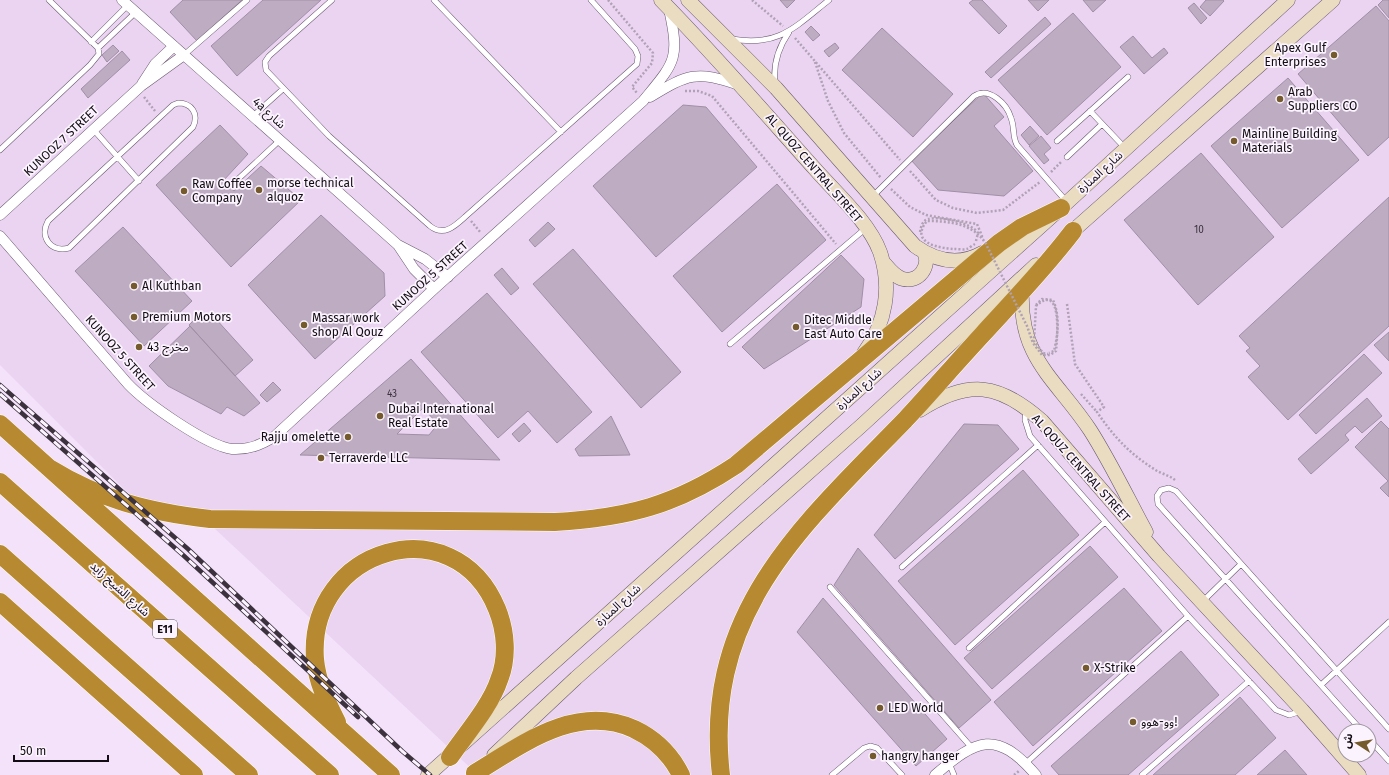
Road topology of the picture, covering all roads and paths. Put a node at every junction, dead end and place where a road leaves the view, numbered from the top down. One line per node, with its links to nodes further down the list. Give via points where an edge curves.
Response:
1 (49, 0): 14 (lane)
2 (248, 0): 17 (lane)
3 (332, 0): 22 (lane, via 267,59 266,70)
4 (434, 0): 30 (lane)
5 (592, 0): 30 (lane, via 635,49 638,60 634,67)
6 (688, 0): 13 (main road, AL QUOZ CENTRAL STREET)
7 (829, 0): 12 (lane)
8 (1288, 0): 33 (main road, شارع المنارة)
9 (1333, 0): 47 (main road)
10 (665, 4): 19 (main road, AL QUOZ CENTRAL STREET); 24 (street, KUNOOZ 5 STREET, via 676,38 674,55 667,71)
11 (129, 6): 14 (lane); 15 (street, 4a شارع); 16 (lane)
12 (790, 31): 13 (lane, via 772,39 759,41); 21 (lane, via 779,49 774,68)
13 (727, 38): 21 (main road, AL QUOZ CENTRAL STREET)
14 (91, 42): 16 (lane)
15 (174, 46): 17 (street, 4a شارع); 20 (street, KUNOOZ 7 STREET, via 155,64)
16 (98, 48): 34 (lane, via 98,56 90,65)
17 (184, 55): 20 (street, KUNOOZ 7 STREET); 26 (street, 4a شارع)
18 (1128, 77): 25 (lane)
19 (740, 85): 24 (street, KUNOOZ 5 STREET, via 710,76 691,76 673,83); 46 (main road, AL QUOZ CENTRAL STREET)
20 (139, 87): 27 (path); 29 (street, KUNOOZ 7 STREET)
21 (776, 88): 42 (main road, AL QUOZ CENTRAL STREET)
22 (283, 89): 26 (lane); 45 (lane, via 329,136 433,229 450,230)
23 (678, 93): 54 (path, via 698,91 712,96)
24 (643, 101): 49 (street, KUNOOZ 5 STREET)
25 (1090, 111): 28 (lane); 32 (lane)
26 (253, 116): 31 (street, 4a شارع)
27 (160, 117): 35 (lane); 38 (lane, via 173,105 183,103 192,108 196,117 193,127)
28 (1102, 124): 33 (lane); 36 (lane)
29 (94, 129): 35 (lane); 44 (street, KUNOOZ 7 STREET)
30 (560, 132): 45 (lane)
31 (280, 140): 39 (lane); 52 (street, 4a شارع)
32 (1057, 141)
33 (1125, 149): 43 (main road, شارع المنارة)
34 (0, 150)
35 (118, 157): 38 (lane); 38 (lane, via 48,221 44,231 46,241 59,250 69,248)
36 (1067, 157)
37 (904, 164): 40 (lane); 40 (path, via 814,60 828,101 844,133); 41 (path, via 936,200 968,212 1003,210); 43 (lane, via 974,96 981,92 989,93 996,97 1011,116 1012,136 1017,145)
38 (139, 181)
39 (235, 182)
40 (885, 183): 42 (lane); 50 (path, via 910,207 926,215 977,224 982,236)
41 (1032, 189)
42 (873, 196): 55 (main road, AL QUOZ CENTRAL STREET, via 907,238)
43 (1064, 205): 51 (highway, via 1022,227); 92 (main road, شارع المنارة)
44 (0, 215)
45 (466, 216): 49 (path)
46 (866, 228): 54 (lane); 56 (main road, AL QUOZ CENTRAL STREET)
47 (1073, 231): 59 (highway); 96 (main road, via 861,426 576,678)
48 (0, 236): 58 (street, KUNOOZ 5 STREET, via 136,393 155,408 213,444 231,449 259,445 275,436)
49 (488, 240): 57 (street, KUNOOZ 5 STREET)
50 (980, 241)
51 (1000, 243): 55 (main road, AL QUOZ CENTRAL STREET, via 971,259 935,258); 62 (highway)
52 (398, 245): 57 (street, 4a شارع, via 424,259); 58 (street, 4a شارع, via 414,269)
53 (978, 246): 61 (path, bridge, via 966,252 930,246 922,241 920,232 922,223 927,219 940,219 971,226 977,230 978,233 977,240 975,244 967,249 931,246 922,234 927,221 940,221 971,228 975,231 980,235 1027,326 1031,337 1033,343 1042,355 1050,355 1056,351 1058,325 1057,318 1056,310 1050,302 1045,301 1036,306 1035,311 1034,341 1043,353 1048,354 1054,351 1056,342 1057,318 1058,310 1053,300 1042,300 1034,307 1032,336 1032,343)
54 (841, 250): 60 (lane)
55 (924, 252): 56 (main road, via 926,268 913,279 897,276)
56 (884, 263): 62 (main road, AL QUOZ CENTRAL STREET, via 887,290 883,317 869,347)
57 (448, 277): 58 (street, KUNOOZ 5 STREET)
58 (434, 289)
59 (1022, 292): 66 (highway); 73 (main road, AL QOUZ CENTRAL STREET, via 1023,324 1034,354 1091,431)
60 (730, 344)
61 (1044, 360)
62 (857, 363): 69 (highway, via 755,450 716,478 662,504 603,518 555,522 210,519 179,516 120,502 91,491)
63 (1079, 392): 65 (path)
64 (1027, 408): 66 (main road, AL QOUZ CENTRAL STREET, via 1009,397 992,391 970,390 949,393); 68 (lane, via 1026,426); 73 (main road, AL QOUZ CENTRAL STREET, via 1042,421)
65 (1098, 412)
66 (906, 418): 103 (highway, via 798,532 769,572 744,615 729,654 721,696 718,737)
67 (0, 424): 69 (highway)
68 (1038, 445): 71 (lane); 75 (lane)
69 (49, 468): 89 (highway)
70 (0, 482): 99 (highway, شارع الشيخ زايد / E11)
71 (1105, 522): 80 (lane); 82 (lane)
72 (0, 554): 98 (highway)
73 (1159, 556): 79 (main road, AL QOUZ CENTRAL STREET)
74 (1241, 564): 76 (lane); 76 (lane, via 1176,491 1169,488 1161,490 1157,496 1158,504); 83 (lane)
75 (902, 567)
76 (1225, 580): 79 (lane); 85 (lane)
77 (830, 587): 90 (lane)
78 (0, 602): 97 (highway)
79 (1201, 602): 86 (main road, AL QOUZ CENTRAL STREET)
80 (1188, 616): 84 (lane); 95 (lane)
81 (1389, 622): 83 (lane)
82 (969, 648)
83 (1337, 670): 85 (lane); 88 (lane)
84 (1249, 681): 86 (lane, via 1276,710 1289,715); 109 (lane)
85 (1321, 685): 87 (lane)
86 (1302, 710): 110 (main road, AL QOUZ CENTRAL STREET)
87 (1355, 723)
88 (1389, 729)
89 (342, 731): 92 (highway, via 323,692 315,660 317,626 322,609 342,580 370,559 404,550 422,550 439,554 456,560 471,570 488,590 499,614 504,640 503,667 494,692); 100 (highway)
90 (972, 748): 94 (street); 95 (street, via 990,743 998,745 1014,752)
91 (1377, 748): 93 (lane)
92 (450, 757): 101 (main road, شارع المنارة)
93 (1389, 761)
94 (950, 762): 106 (street); 107 (lane)
95 (1026, 763): 108 (street)
96 (474, 774): 102 (highway, via 548,731 578,721 595,720 611,722 642,733 667,753)
97 (194, 775)
98 (249, 775)
99 (330, 775)
100 (392, 775)
101 (428, 775)
102 (682, 775)
103 (721, 775)
104 (832, 775): 105 (lane, via 864,748 870,746 877,748)
105 (902, 775)
106 (935, 775)
107 (954, 775)
108 (1036, 775)
109 (1142, 775)
110 (1359, 775)

